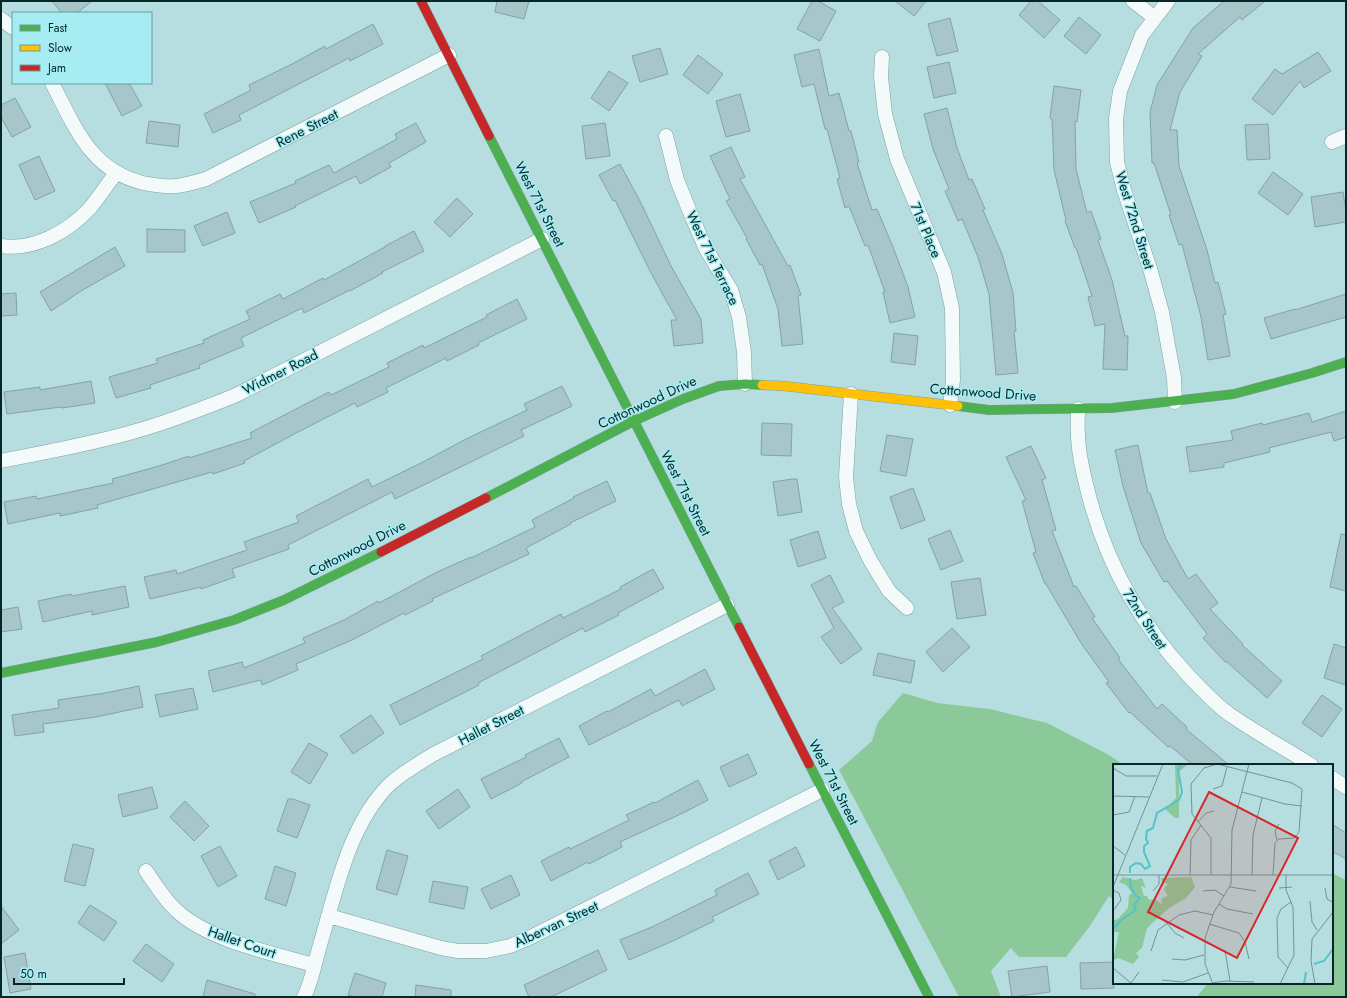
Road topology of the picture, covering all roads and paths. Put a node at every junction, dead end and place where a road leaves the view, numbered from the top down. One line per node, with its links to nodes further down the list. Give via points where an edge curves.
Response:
1 (421, 1): 7 (street, West 71st Street)
2 (1133, 1): 4 (street)
3 (1168, 1): 4 (street, West 72nd Street)
4 (1156, 18): 19 (street, West 72nd Street, via 1142,35 1120,91 1116,119 1117,162 1162,312 1174,378)
5 (1, 19): 6 (street)
6 (12, 27)
7 (449, 56): 13 (street, Rene Street, via 206,179 175,186 160,186 130,180); 14 (street, West 71st Street)
8 (882, 57): 20 (street, 71st Place, via 881,77 885,114 897,159 944,272 952,308 953,380)
9 (53, 84): 13 (street, Rene Street, via 82,140 98,160)
10 (666, 136): 17 (street, West 71st Terrace, via 683,195 706,249 731,290 739,317)
11 (1346, 136): 12 (street)
12 (1332, 142)
13 (116, 173): 15 (street, via 89,208 69,226 48,239 26,245)
14 (542, 239): 22 (street, West 71st Street); 23 (street, Widmer Road, via 234,396 135,432)
15 (1, 246)
16 (1346, 362): 19 (street, Cottonwood Drive, via 1234,394)
17 (745, 384): 18 (street, Cottonwood Drive); 22 (street, Cottonwood Drive, via 719,386)
18 (851, 394): 20 (street, Cottonwood Drive); 25 (street, via 846,477 856,531 889,591)
19 (1175, 402): 21 (street, Cottonwood Drive)
20 (950, 405): 21 (street, Cottonwood Drive, via 989,410)
21 (1078, 409): 27 (street, 72nd Street, via 1080,458 1092,507 1120,580 1144,621 1173,659 1200,688 1229,713)
22 (634, 421): 24 (street, West 71st Street); 26 (street, Cottonwood Drive, via 284,600 241,617 157,642)
23 (1, 461)
24 (727, 605): 30 (street, West 71st Street); 32 (street, Hallet Street, via 434,754 402,774 380,794 362,820 349,848)
25 (907, 608)
26 (1, 673)
27 (1309, 764)
28 (1333, 779): 29 (street)
29 (1346, 787)
30 (822, 790): 32 (street, Albervan Street, via 510,946 472,952 441,948); 35 (street, West 71st Street)
31 (146, 871): 33 (street, Hallet Court, via 175,910 202,928 218,936)
32 (328, 916): 33 (street)
33 (314, 965): 34 (street)
34 (304, 997)
35 (929, 997)

